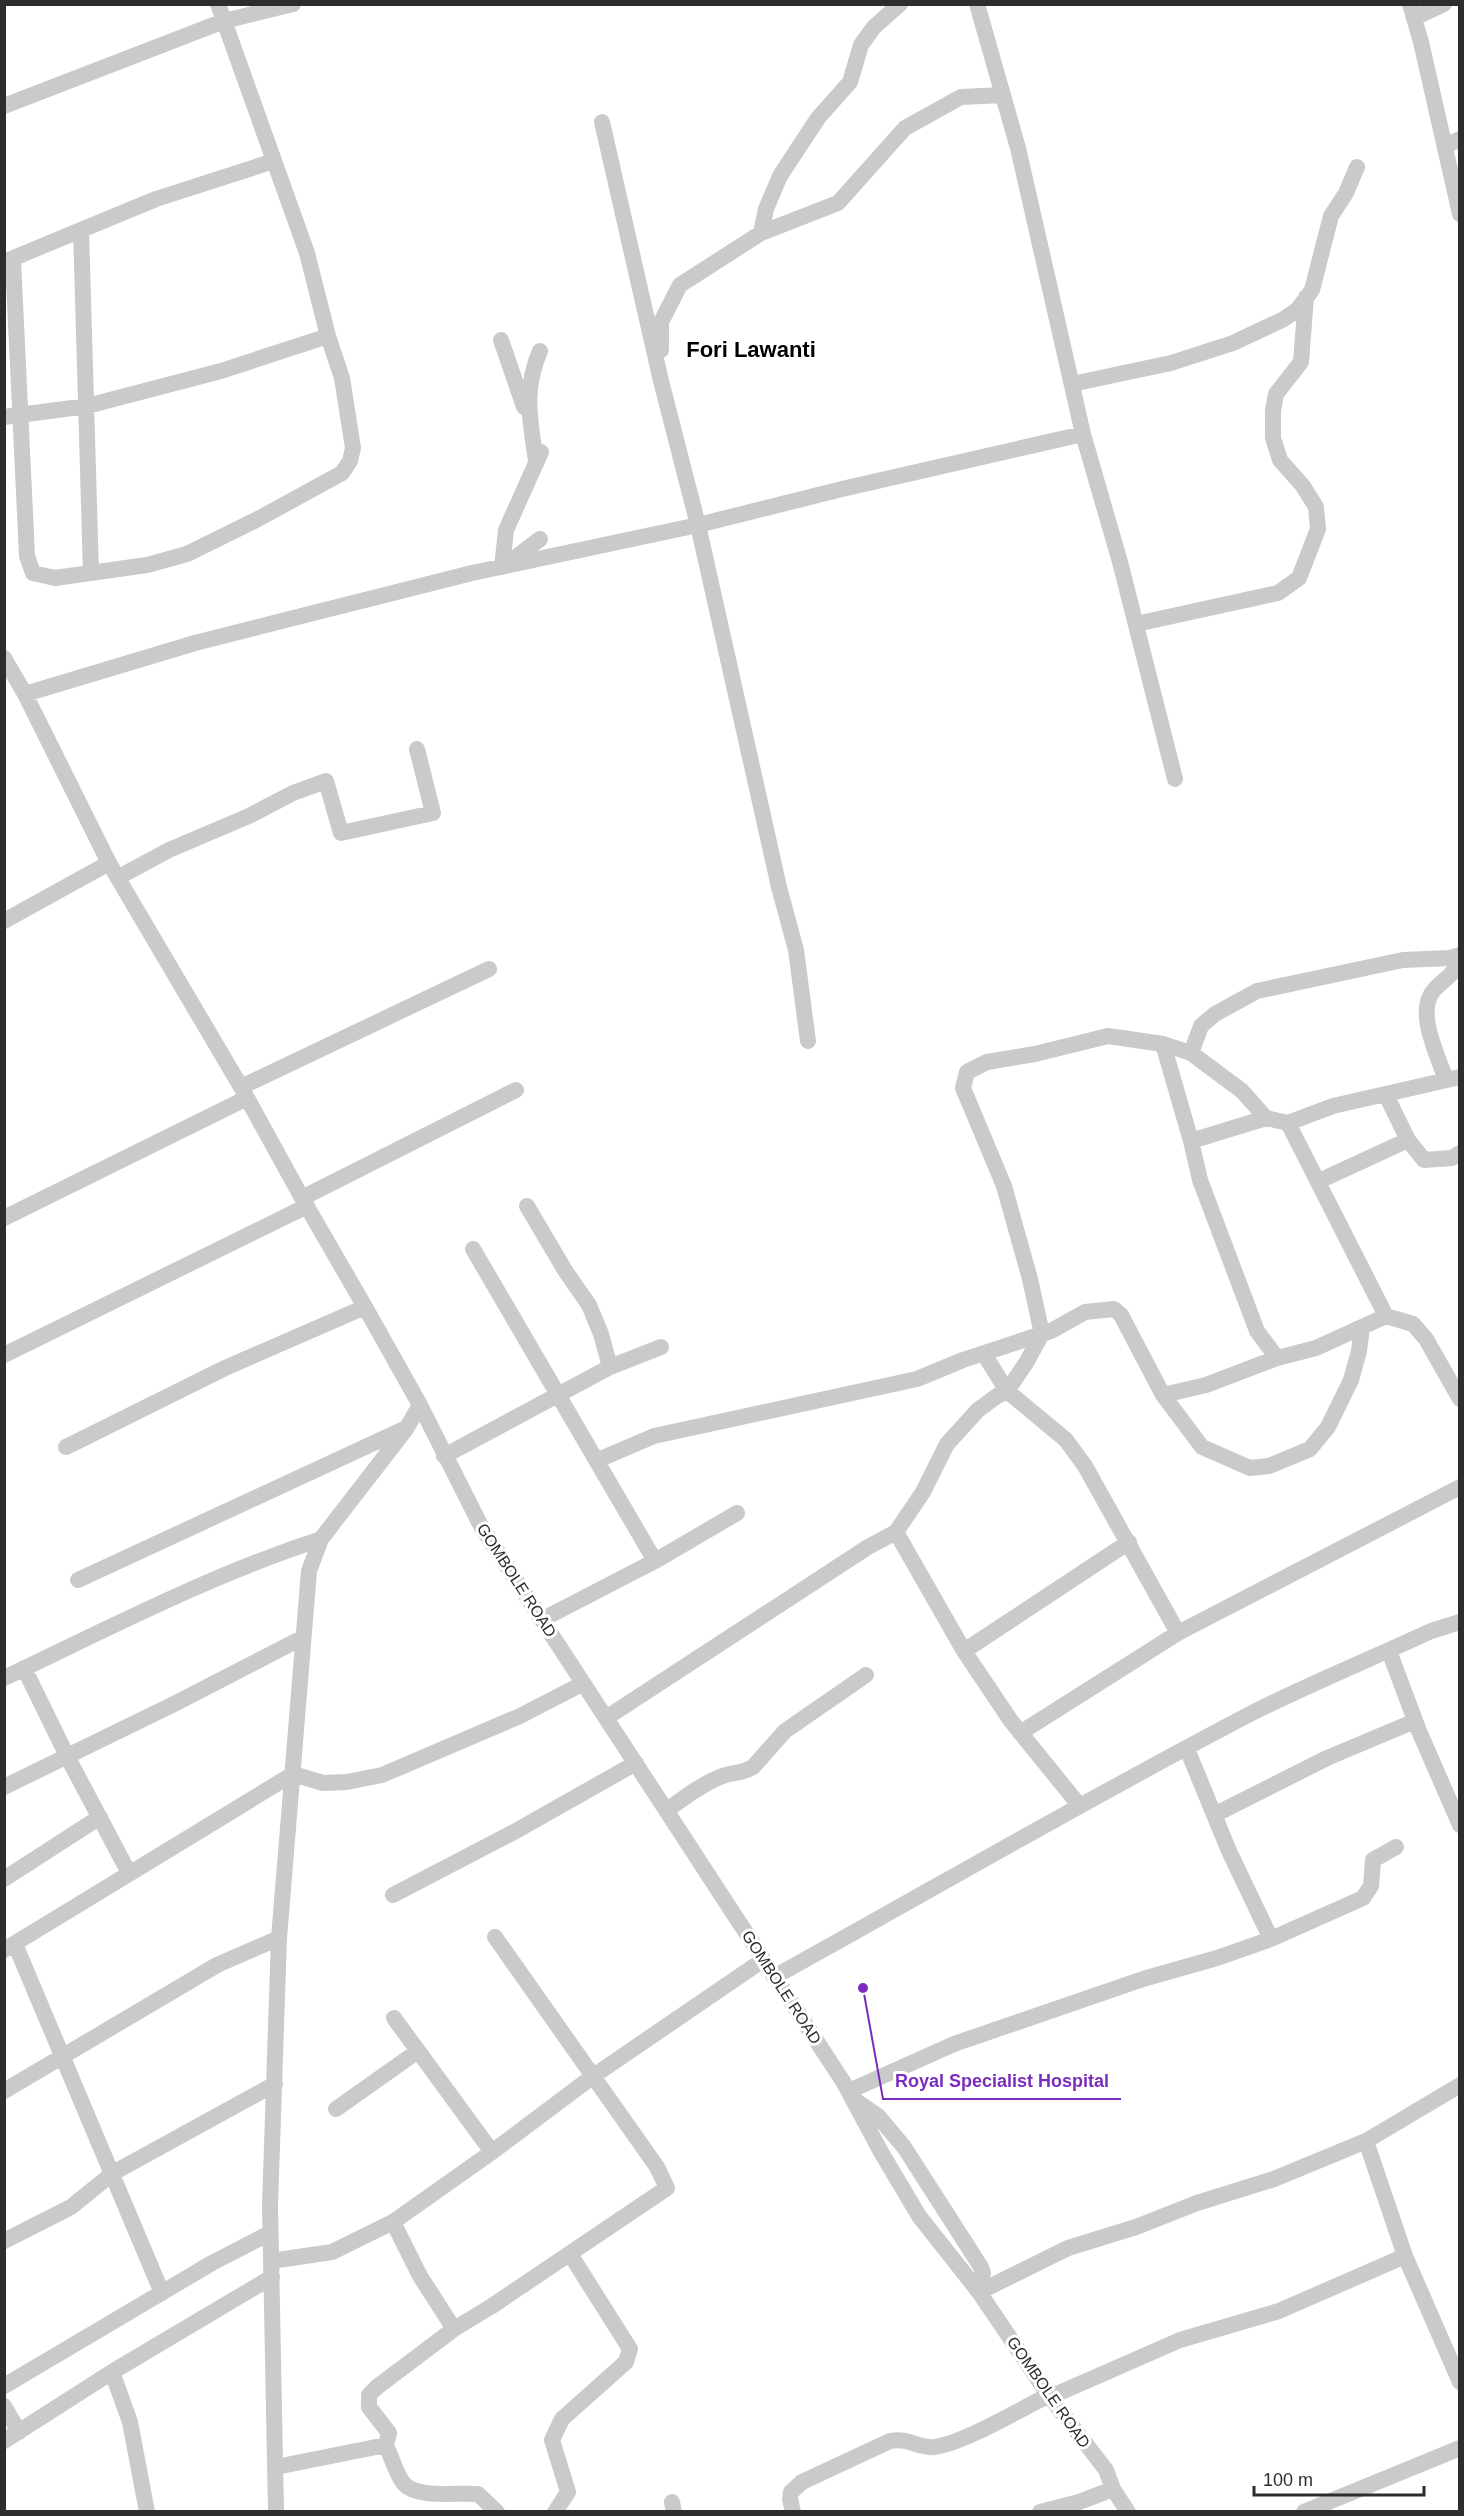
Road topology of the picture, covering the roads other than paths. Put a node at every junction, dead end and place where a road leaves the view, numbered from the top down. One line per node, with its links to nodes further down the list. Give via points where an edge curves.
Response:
1 (293, 4): 6 (street)
2 (900, 4): 15 (street, via 861,45 850,82 818,118 780,176)
3 (977, 4): 7 (street)
4 (1444, 4): 5 (street)
5 (1412, 11): 10 (street)
6 (221, 13): 8 (street); 11 (street)
7 (1003, 95): 15 (street, via 961,97 905,128 838,203); 22 (street)
8 (4, 106)
9 (602, 122): 21 (street)
10 (1452, 143): 13 (street)
11 (274, 161): 14 (street, via 156,199); 18 (street, via 307,253)
12 (1357, 167): 17 (street, via 1331,216 1312,290)
13 (1460, 214)
14 (81, 230): 16 (street); 23 (street)
15 (760, 233): 21 (street, via 680,285 661,322)
16 (9, 261): 24 (street)
17 (1306, 297): 22 (street, via 1298,309 1284,318 1233,343 1171,363); 31 (street, via 1301,362 1276,394 1273,438 1280,460 1316,507 1318,530 1307,563 1299,578 1278,593)
18 (328, 336): 23 (street, via 221,371); 30 (street, via 342,378 352,439 350,461 342,473 187,554 147,565)
19 (501, 339): 25 (street)
20 (540, 351): 25 (street, via 531,371 528,392)
21 (661, 381): 27 (street)
22 (1072, 384): 26 (street)
23 (87, 406): 24 (street); 30 (street)
24 (12, 417): 30 (street, via 27,556 33,573 55,578)
25 (530, 424): 29 (street, via 538,457 506,530)
26 (1083, 434): 27 (street); 31 (street)
27 (698, 525): 29 (street); 42 (street, via 796,950)
28 (540, 539): 29 (street)
29 (502, 567): 33 (street, via 195,643)
30 (91, 573)
31 (1136, 624): 35 (street)
32 (4, 658): 33 (street, GOMBOLE ROAD)
33 (25, 694): 36 (street, GOMBOLE ROAD)
34 (417, 749): 37 (street, via 433,813 341,833 326,782 169,850)
35 (1175, 779)
36 (109, 863): 37 (street, GOMBOLE ROAD); 38 (street)
37 (119, 877): 47 (street, GOMBOLE ROAD)
38 (4, 921)
39 (1460, 955): 44 (street, via 1403,960 1257,992 1201,1026)
40 (1460, 963): 45 (street, via 1454,974 1433,991 1426,1005 1426,1019)
41 (489, 969): 47 (street)
42 (808, 1041)
43 (1163, 1044): 44 (street); 52 (street); 62 (street, via 1108,1036 987,1062 967,1072 964,1078 963,1088 1004,1186)
44 (1191, 1053): 49 (street, via 1242,1091)
45 (1453, 1078): 48 (street)
46 (516, 1090): 55 (street)
47 (244, 1093): 55 (street, GOMBOLE ROAD); 57 (street)
48 (1386, 1095): 50 (street, via 1333,1106); 51 (street)
49 (1266, 1118): 50 (street); 52 (street)
50 (1288, 1123): 54 (street)
51 (1408, 1140): 53 (street, via 1424,1160 1452,1158); 54 (street)
52 (1191, 1142): 66 (street, via 1200,1180 1257,1331)
53 (1460, 1153)
54 (1319, 1181): 60 (street)
55 (304, 1202): 59 (street, GOMBOLE ROAD); 65 (street)
56 (527, 1206): 67 (street, via 589,1305)
57 (4, 1218)
58 (473, 1249): 69 (street)
59 (365, 1307): 72 (street, GOMBOLE ROAD); 74 (street, via 225,1368)
60 (1386, 1316): 61 (street); 71 (street, via 1413,1324 1426,1339)
61 (1362, 1327): 66 (street, via 1316,1348); 70 (street, via 1351,1380 1328,1427 1310,1449 1269,1466 1250,1468 1202,1447)
62 (1042, 1334): 64 (street); 68 (street); 70 (street, via 1085,1312 1114,1309 1121,1315)
63 (661, 1347): 67 (street)
64 (984, 1354): 68 (street); 76 (street, via 917,1379 654,1436)
65 (4, 1355)
66 (1277, 1358): 70 (street, via 1206,1385)
67 (610, 1367): 69 (street)
68 (1007, 1391): 79 (street, via 978,1410 947,1444); 81 (street, via 1066,1440)
69 (560, 1395): 75 (street); 76 (street)
70 (1163, 1395)
71 (1460, 1399)
72 (420, 1405): 73 (street); 75 (street, GOMBOLE ROAD)
73 (406, 1429): 80 (street); 83 (street)
74 (66, 1447)
75 (444, 1456): 84 (street, GOMBOLE ROAD, via 482,1528)
76 (598, 1460): 82 (street)
77 (1460, 1486): 86 (street)
78 (737, 1513): 82 (street)
79 (896, 1532): 88 (street); 94 (street)
80 (321, 1539): 87 (street, via 309,1571); 90 (street, via 268,1556 180,1594)
81 (1128, 1542): 86 (street); 88 (street)
82 (655, 1561): 84 (street)
83 (78, 1580)
84 (543, 1619): 93 (street, GOMBOLE ROAD)
85 (1460, 1622): 89 (street)
86 (1178, 1633): 96 (street)
87 (302, 1638): 98 (street); 100 (street)
88 (964, 1651): 96 (street)
89 (1389, 1651): 95 (street); 97 (street, via 1251,1714)
90 (24, 1668): 92 (street); 98 (street)
91 (866, 1675): 103 (street, via 785,1731 746,1772 724,1775 699,1786)
92 (4, 1678)
93 (582, 1684): 94 (street, GOMBOLE ROAD); 100 (street, via 520,1716 382,1775 323,1783)
94 (606, 1718): 99 (street, GOMBOLE ROAD)
95 (1415, 1721): 104 (street); 105 (street, via 1327,1758)
96 (1020, 1733): 102 (street)
97 (1187, 1749): 102 (street); 105 (street)
98 (67, 1756): 101 (street); 106 (street)
99 (636, 1763): 103 (street, GOMBOLE ROAD); 110 (street)
100 (293, 1774): 108 (street); 112 (street)
101 (4, 1787)
102 (1079, 1805): 116 (street)
103 (667, 1810): 115 (street, GOMBOLE ROAD)
104 (1457, 1814)
105 (1214, 1815): 113 (street)
106 (100, 1817): 108 (street); 109 (street)
107 (1396, 1847): 113 (street, via 1373,1860 1371,1886 1363,1898)
108 (129, 1873): 114 (street)
109 (4, 1879)
110 (393, 1895)
111 (495, 1937): 120 (street)
112 (279, 1938): 119 (street, via 217,1965); 121 (street)
113 (1271, 1940): 124 (street, via 954,2044)
114 (10, 1947): 119 (street)
115 (763, 1960): 116 (street, GOMBOLE ROAD); 120 (street)
116 (774, 1977): 124 (street, GOMBOLE ROAD)
117 (394, 2018): 118 (street)
118 (418, 2051): 125 (street); 127 (street)
119 (63, 2056): 123 (street); 128 (street)
120 (592, 2077): 127 (street); 132 (street, via 657,2167 667,2188)
121 (275, 2084): 128 (street); 130 (street)
122 (1460, 2085): 126 (street)
123 (4, 2091)
124 (851, 2094): 135 (street, GOMBOLE ROAD, via 919,2216); 135 (street, via 878,2116 916,2164 981,2267)
125 (336, 2109)
126 (1366, 2141): 133 (street); 135 (street, via 1274,2179 1068,2248)
127 (492, 2152): 129 (street)
128 (113, 2174): 131 (street, via 71,2207); 136 (street)
129 (393, 2222): 134 (street, via 332,2252); 137 (street, via 420,2276)
130 (270, 2233): 134 (street); 136 (street)
131 (4, 2241)
132 (570, 2254): 137 (street); 151 (street, via 630,2349 626,2362 562,2419 552,2440 568,2492)
133 (1405, 2256): 139 (street); 141 (street, via 1279,2311 1180,2340)
134 (271, 2269): 138 (street); 146 (street)
135 (978, 2291): 141 (street, GOMBOLE ROAD)
136 (162, 2293): 140 (street)
137 (454, 2329): 144 (street, via 369,2395 369,2407 389,2433)
138 (112, 2372): 143 (street); 148 (street, via 130,2422)
139 (1460, 2382)
140 (4, 2386)
141 (1050, 2396): 147 (street, GOMBOLE ROAD, via 1106,2470); 152 (street, via 949,2444 925,2447 901,2438 890,2441 802,2482 791,2492)
142 (4, 2406): 143 (street)
143 (12, 2437)
144 (386, 2445): 146 (street); 150 (street, via 404,2484 426,2492 478,2494)
145 (1460, 2448): 155 (street)
146 (276, 2467): 149 (street)
147 (1113, 2489): 153 (street); 154 (street, GOMBOLE ROAD)
148 (147, 2511)
149 (276, 2511)
150 (497, 2511)
151 (555, 2511)
152 (793, 2511)
153 (1040, 2511)
154 (1128, 2511)
155 (1304, 2511)

